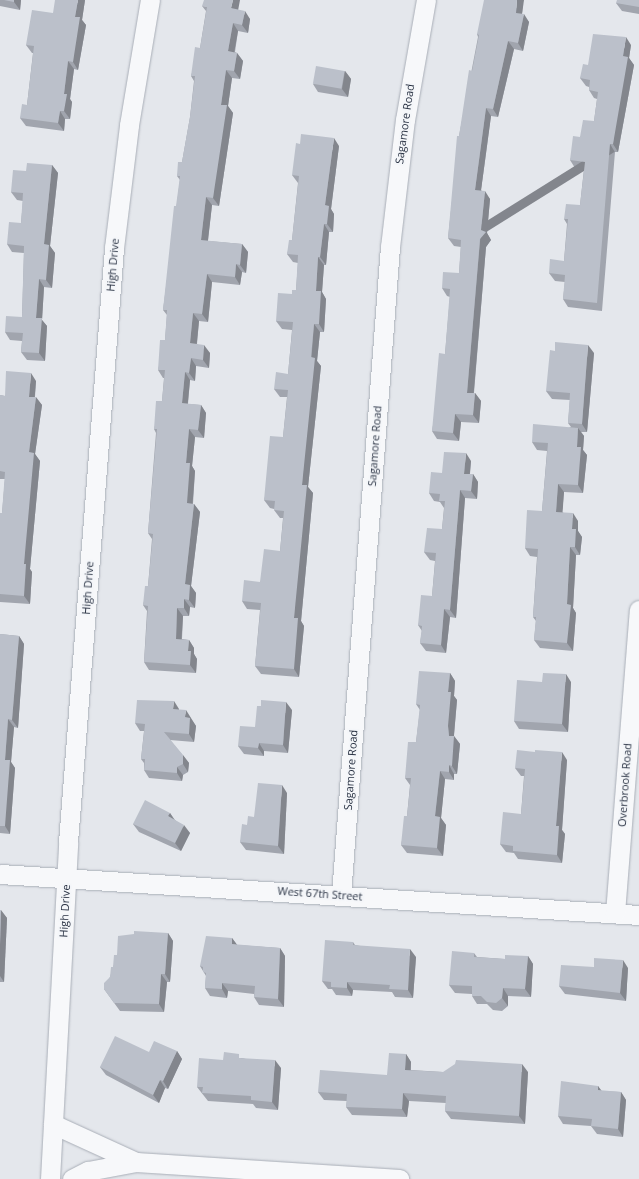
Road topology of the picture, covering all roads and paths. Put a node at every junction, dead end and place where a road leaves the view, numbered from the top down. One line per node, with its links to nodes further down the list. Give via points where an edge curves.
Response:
1 (150, 0): 5 (street, High Drive, via 129,125 114,248)
2 (426, 0): 6 (street, Sagamore Road, via 405,120 390,247)
3 (639, 610): 7 (street, Overbrook Road)
4 (0, 874): 5 (street, West 67th Street)
5 (67, 878): 6 (street, West 67th Street); 9 (street, High Drive)
6 (341, 895): 7 (street, West 67th Street)
7 (615, 913): 8 (street, West 67th Street)
8 (639, 915)
9 (53, 1124): 10 (street); 11 (street, High Drive)
10 (136, 1162): 12 (street, via 88,1171); 13 (street)
11 (50, 1179)
12 (72, 1179)
13 (399, 1179)

